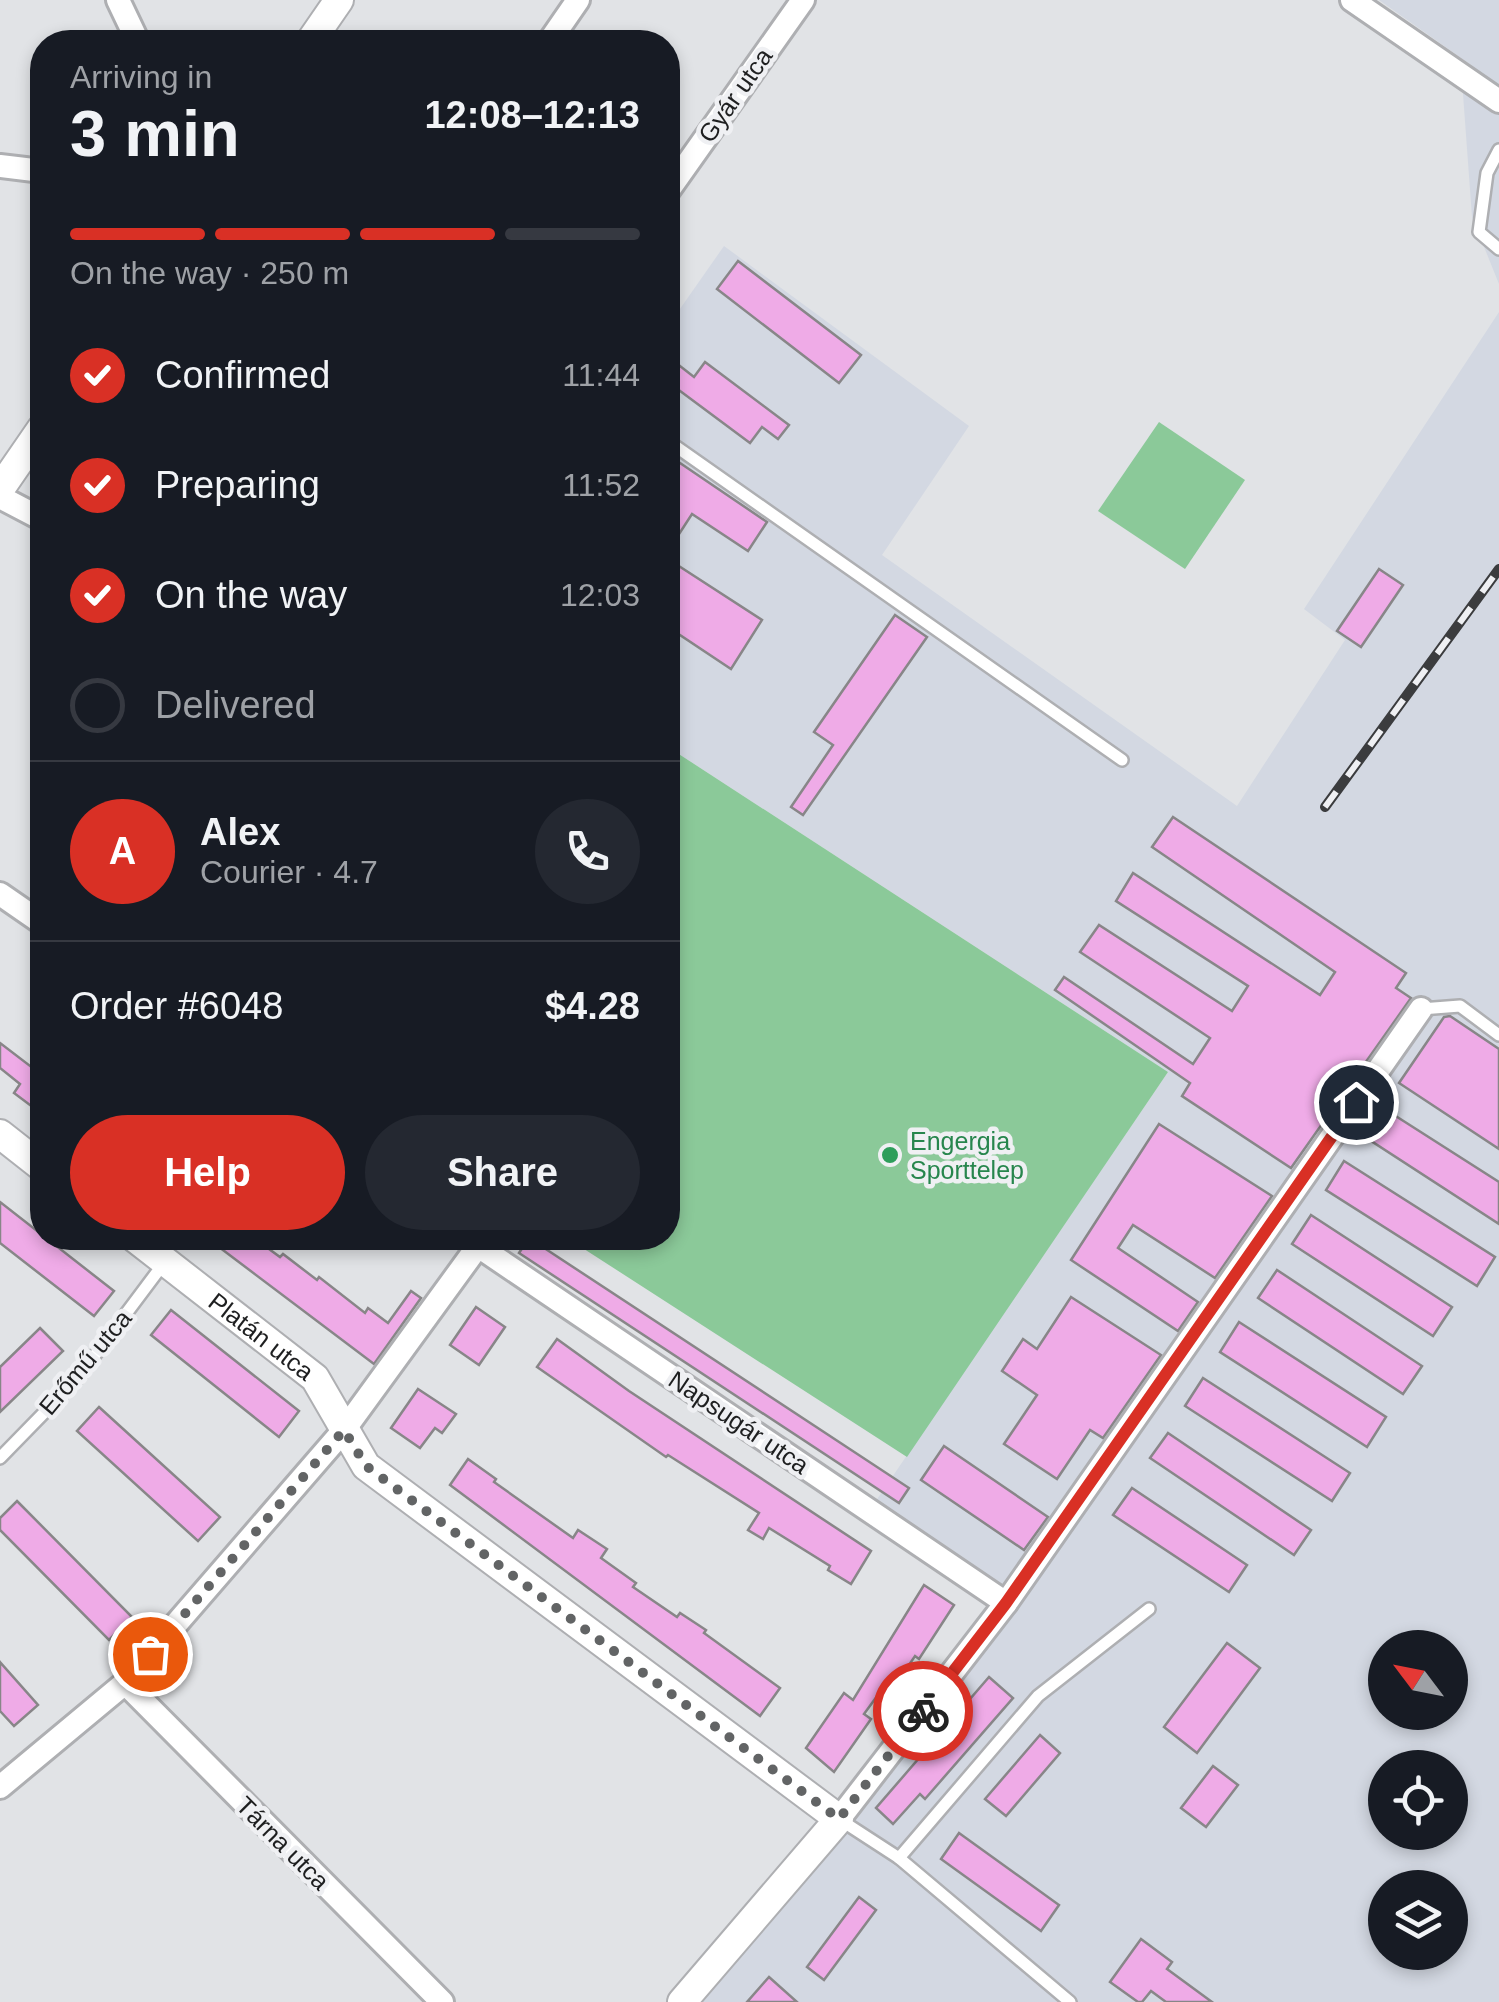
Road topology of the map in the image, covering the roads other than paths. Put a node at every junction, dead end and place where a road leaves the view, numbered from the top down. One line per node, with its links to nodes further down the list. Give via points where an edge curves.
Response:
1 (118, 0): 6 (street)
2 (339, 0): 7 (street)
3 (578, 0): 8 (street)
4 (1352, 0): 9 (street)
5 (800, 1): 13 (street, Gyár utca)
6 (132, 30)
7 (318, 30)
8 (558, 30)
9 (1499, 101)
10 (1499, 150): 14 (lane, via 1487,173 1479,232)
11 (0, 166): 12 (street)
12 (30, 170)
13 (680, 174)
14 (1499, 249)
15 (30, 445): 17 (street)
16 (680, 450): 20 (lane)
17 (0, 489)
18 (0, 498): 19 (street)
19 (30, 514)
20 (1122, 760)
21 (0, 894): 22 (street)
22 (30, 915)
23 (1421, 1009): 24 (lane, via 1460,1006); 33 (street)
24 (1499, 1034)
25 (0, 1134): 26 (street)
26 (30, 1158)
27 (151, 1250): 30 (street, Platán utca)
28 (472, 1250): 31 (street)
29 (490, 1250): 33 (street, Napsugár utca)
30 (165, 1261): 31 (street, Platán utca, via 315,1378); 32 (lane, Erőmű utca, via 78,1379)
31 (344, 1430): 35 (street); 37 (street, Platán utca, via 366,1466)
32 (0, 1458)
33 (1006, 1603): 37 (street)
34 (1149, 1609): 38 (lane, via 1038,1696)
35 (124, 1683): 36 (street); 39 (street, Tárna utca)
36 (0, 1786)
37 (839, 1819): 38 (lane); 40 (street)
38 (899, 1858): 41 (lane)
39 (442, 2002)
40 (682, 2002)
41 (1070, 2002)

